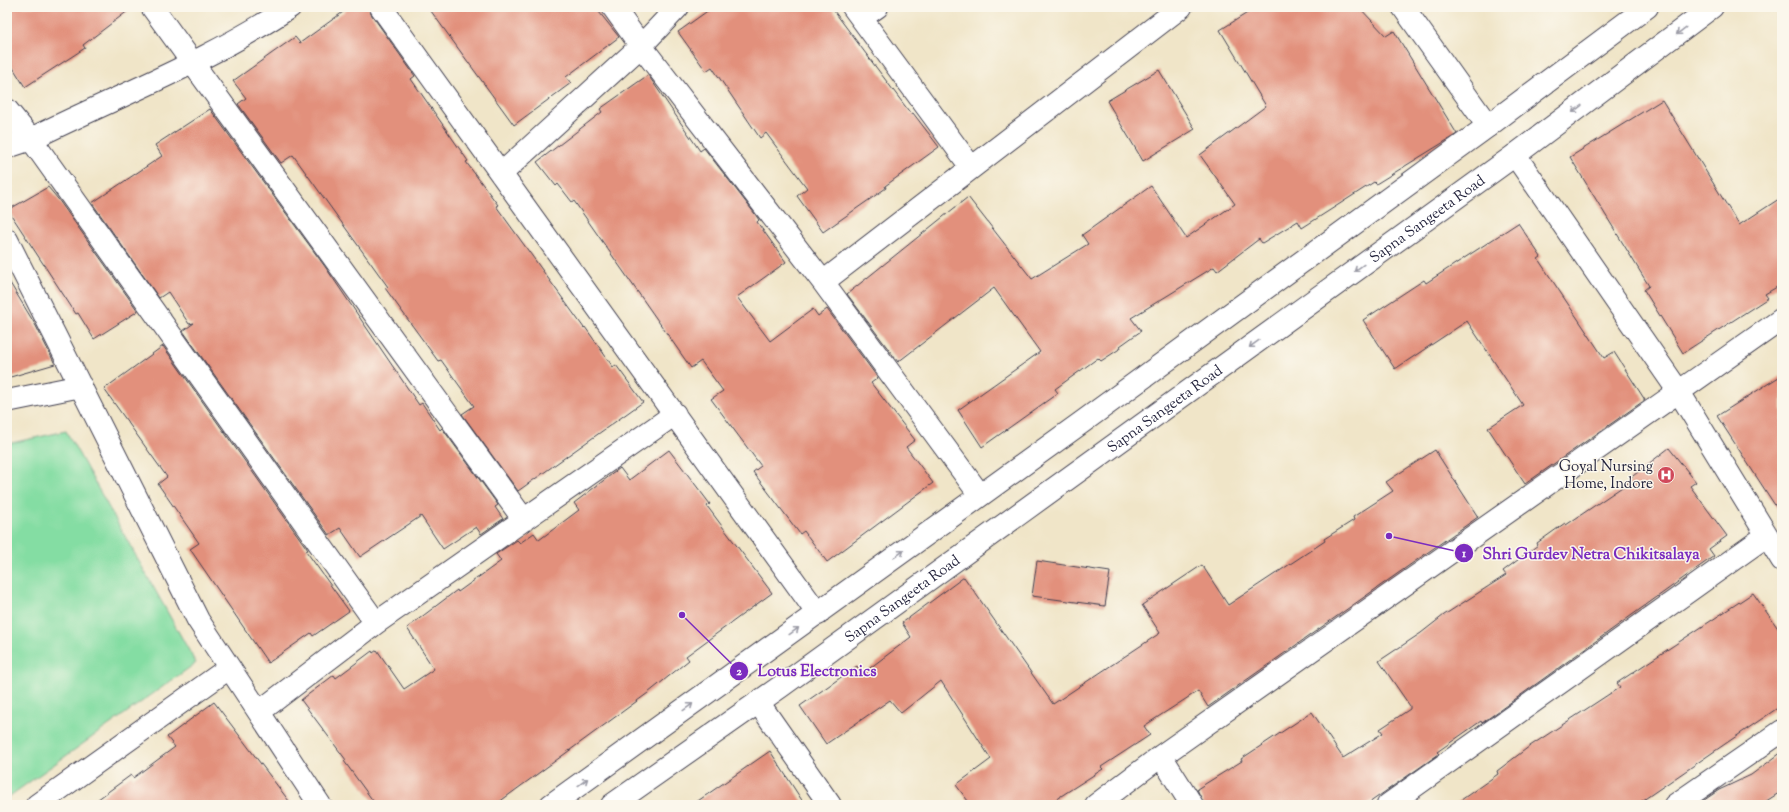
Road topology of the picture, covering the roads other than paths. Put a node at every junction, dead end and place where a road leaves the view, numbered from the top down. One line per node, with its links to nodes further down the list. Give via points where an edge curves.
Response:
1 (152, 7): 12 (street)
2 (290, 7): 12 (street, via 260,27)
3 (381, 7): 19 (street)
4 (613, 7): 11 (street)
5 (678, 7): 11 (street)
6 (1181, 7): 18 (street)
7 (1403, 7): 14 (street)
8 (1648, 7): 14 (street)
9 (1712, 7): 17 (street, Sapna Sangeeta Road, one-way to 17)
10 (864, 11): 18 (street)
11 (641, 46): 19 (street); 21 (street)
12 (192, 62): 15 (street); 28 (street)
13 (7, 110): 15 (street)
14 (1488, 126): 27 (street)
15 (31, 140): 16 (street); 32 (street)
16 (7, 146)
17 (1515, 155): 24 (street); 34 (street, Sapna Sangeeta Road, one-way to 34)
18 (971, 167): 21 (street)
19 (501, 174): 26 (street)
20 (7, 240): 23 (street)
21 (823, 282): 27 (street)
22 (1782, 319): 24 (street)
23 (81, 386): 25 (street); 33 (street, via 198,620)
24 (1679, 392): 29 (street); 37 (street)
25 (7, 401)
26 (675, 414): 28 (street); 31 (street)
27 (980, 495): 31 (street, one-way to 27)
28 (524, 520): 32 (street)
29 (1766, 536): 30 (street); 38 (street)
30 (1782, 560)
31 (818, 614): 41 (street, one-way to 31)
32 (376, 623): 35 (street)
33 (229, 668): 35 (street); 39 (street)
34 (758, 702): 42 (street, Sapna Sangeeta Road); 43 (street)
35 (259, 712): 40 (street)
36 (1782, 731): 46 (street)
37 (1161, 756): 44 (street); 45 (street)
38 (1397, 802)
39 (37, 805)
40 (320, 805)
41 (551, 805)
42 (612, 805)
43 (830, 805)
44 (1096, 805)
45 (1192, 805)
46 (1675, 805)

